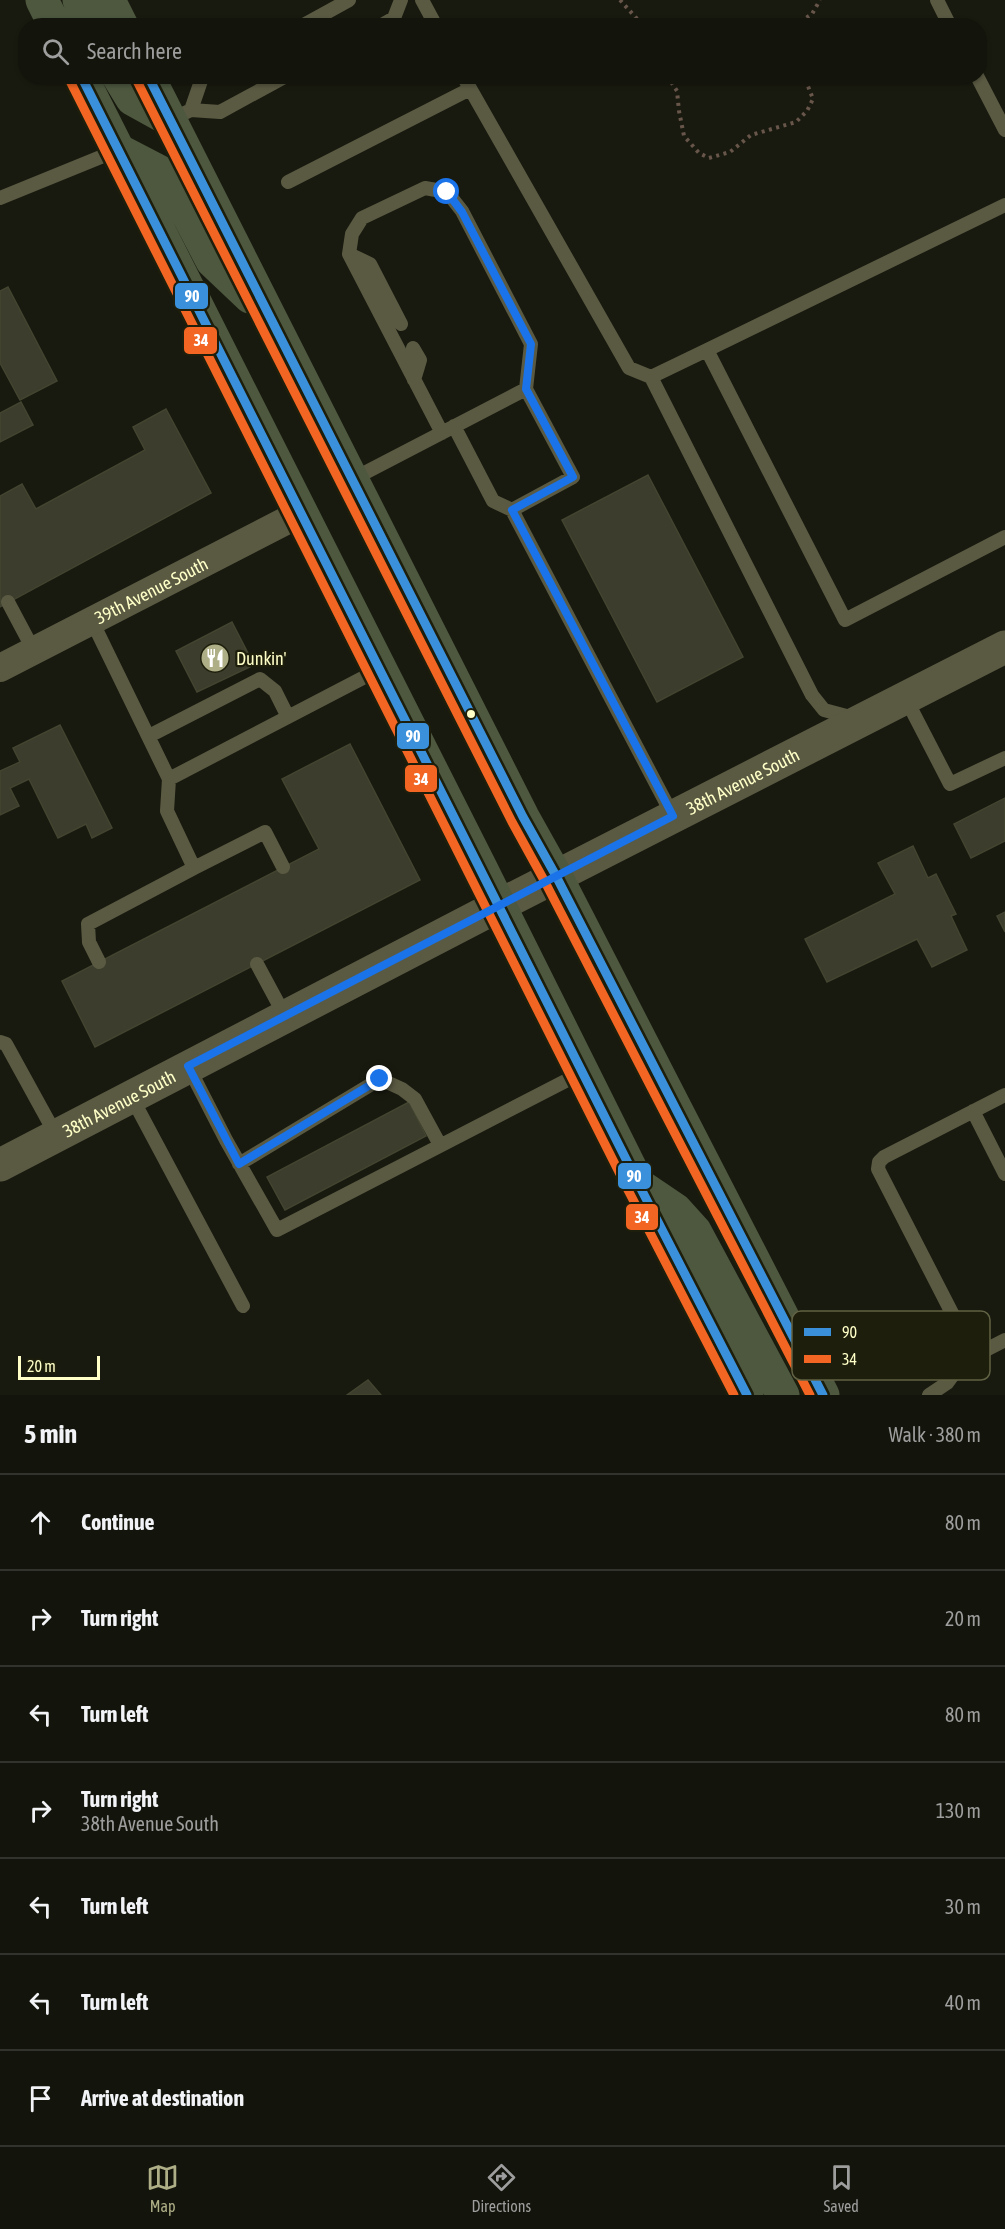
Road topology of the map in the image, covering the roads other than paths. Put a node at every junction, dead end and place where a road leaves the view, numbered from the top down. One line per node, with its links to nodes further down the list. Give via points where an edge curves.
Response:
1 (42, 0): 8 (highway)
2 (80, 0): 9 (highway)
3 (109, 0): 10 (highway)
4 (350, 0): 11 (lane)
5 (401, 0): 12 (lane)
6 (422, 0): 13 (lane)
7 (937, 0): 14 (lane)
8 (51, 18)
9 (88, 18)
10 (118, 18)
11 (317, 18)
12 (394, 18)
13 (432, 18)
14 (946, 18)
15 (85, 84): 25 (highway)
16 (123, 84): 23 (highway, via 132,99)
17 (155, 84): 23 (highway)
18 (199, 84): 23 (lane)
19 (271, 84): 23 (lane, via 220,112)
20 (467, 84): 22 (lane)
21 (981, 84): 24 (lane)
22 (470, 89): 26 (lane); 34 (lane, via 628,368)
23 (181, 115): 30 (highway)
24 (1005, 130)
25 (118, 150): 27 (lane); 30 (highway, via 168,176 212,261); 41 (highway)
26 (288, 182)
27 (0, 198)
28 (1005, 205): 33 (lane)
29 (349, 254): 31 (lane, via 370,264); 35 (lane); 36 (lane, via 352,234 362,218 425,188 447,192 470,226 531,344)
30 (267, 312): 39 (highway)
31 (402, 324)
32 (413, 348): 35 (lane, via 420,360)
33 (707, 350): 34 (lane); 42 (lane, via 845,620)
34 (651, 377): 51 (lane, via 812,695 824,710)
35 (414, 380): 38 (lane)
36 (526, 389): 37 (lane); 40 (lane, via 573,477)
37 (454, 426): 38 (lane); 40 (lane, via 493,501)
38 (442, 433): 39 (lane)
39 (351, 480): 58 (highway)
40 (512, 510): 55 (lane)
41 (301, 513): 44 (street, 39th Avenue South); 48 (highway)
42 (1005, 537)
43 (8, 603): 46 (lane)
44 (92, 621): 46 (street, 39th Avenue South); 52 (lane)
45 (1005, 646): 49 (street, 38th Avenue South)
46 (34, 651): 47 (street, 39th Avenue South)
47 (0, 668)
48 (380, 669): 50 (lane); 59 (highway)
49 (905, 697): 51 (street, 38th Avenue South); 53 (lane, via 950,784)
50 (288, 717): 52 (lane, via 275,691 260,679); 54 (lane)
51 (862, 720): 55 (street, 38th Avenue South)
52 (149, 736): 54 (lane)
53 (1005, 758)
54 (169, 778): 57 (lane, via 167,811)
55 (673, 816): 58 (street, 38th Avenue South)
56 (283, 867): 57 (lane, via 265,832)
57 (194, 868): 60 (lane, via 88,924 89,942)
58 (556, 876): 59 (street, 38th Avenue South); 77 (highway)
59 (500, 905): 62 (street, 38th Avenue South); 65 (highway)
60 (99, 962)
61 (257, 964): 62 (lane)
62 (285, 1016): 64 (street, 38th Avenue South)
63 (0, 1042): 69 (lane, via 6,1044)
64 (188, 1066): 67 (street, 38th Avenue South); 71 (lane)
65 (583, 1072): 70 (lane); 74 (highway)
66 (1005, 1095): 68 (lane)
67 (131, 1096): 69 (street, 38th Avenue South); 75 (lane)
68 (973, 1111): 73 (lane); 76 (lane, via 884,1157 878,1169)
69 (56, 1135): 72 (street, 38th Avenue South)
70 (440, 1145): 71 (lane, via 415,1099 380,1079); 71 (lane, via 277,1230)
71 (239, 1164)
72 (0, 1165)
73 (1005, 1174)
74 (639, 1185): 82 (highway); 83 (highway, via 676,1210 695,1231)
75 (243, 1306)
76 (951, 1311)
77 (792, 1335)
78 (1005, 1340): 79 (lane)
79 (990, 1348)
80 (815, 1380): 84 (highway)
81 (949, 1380): 85 (lane)
82 (747, 1395)
83 (783, 1395)
84 (823, 1395)
85 (929, 1395)

